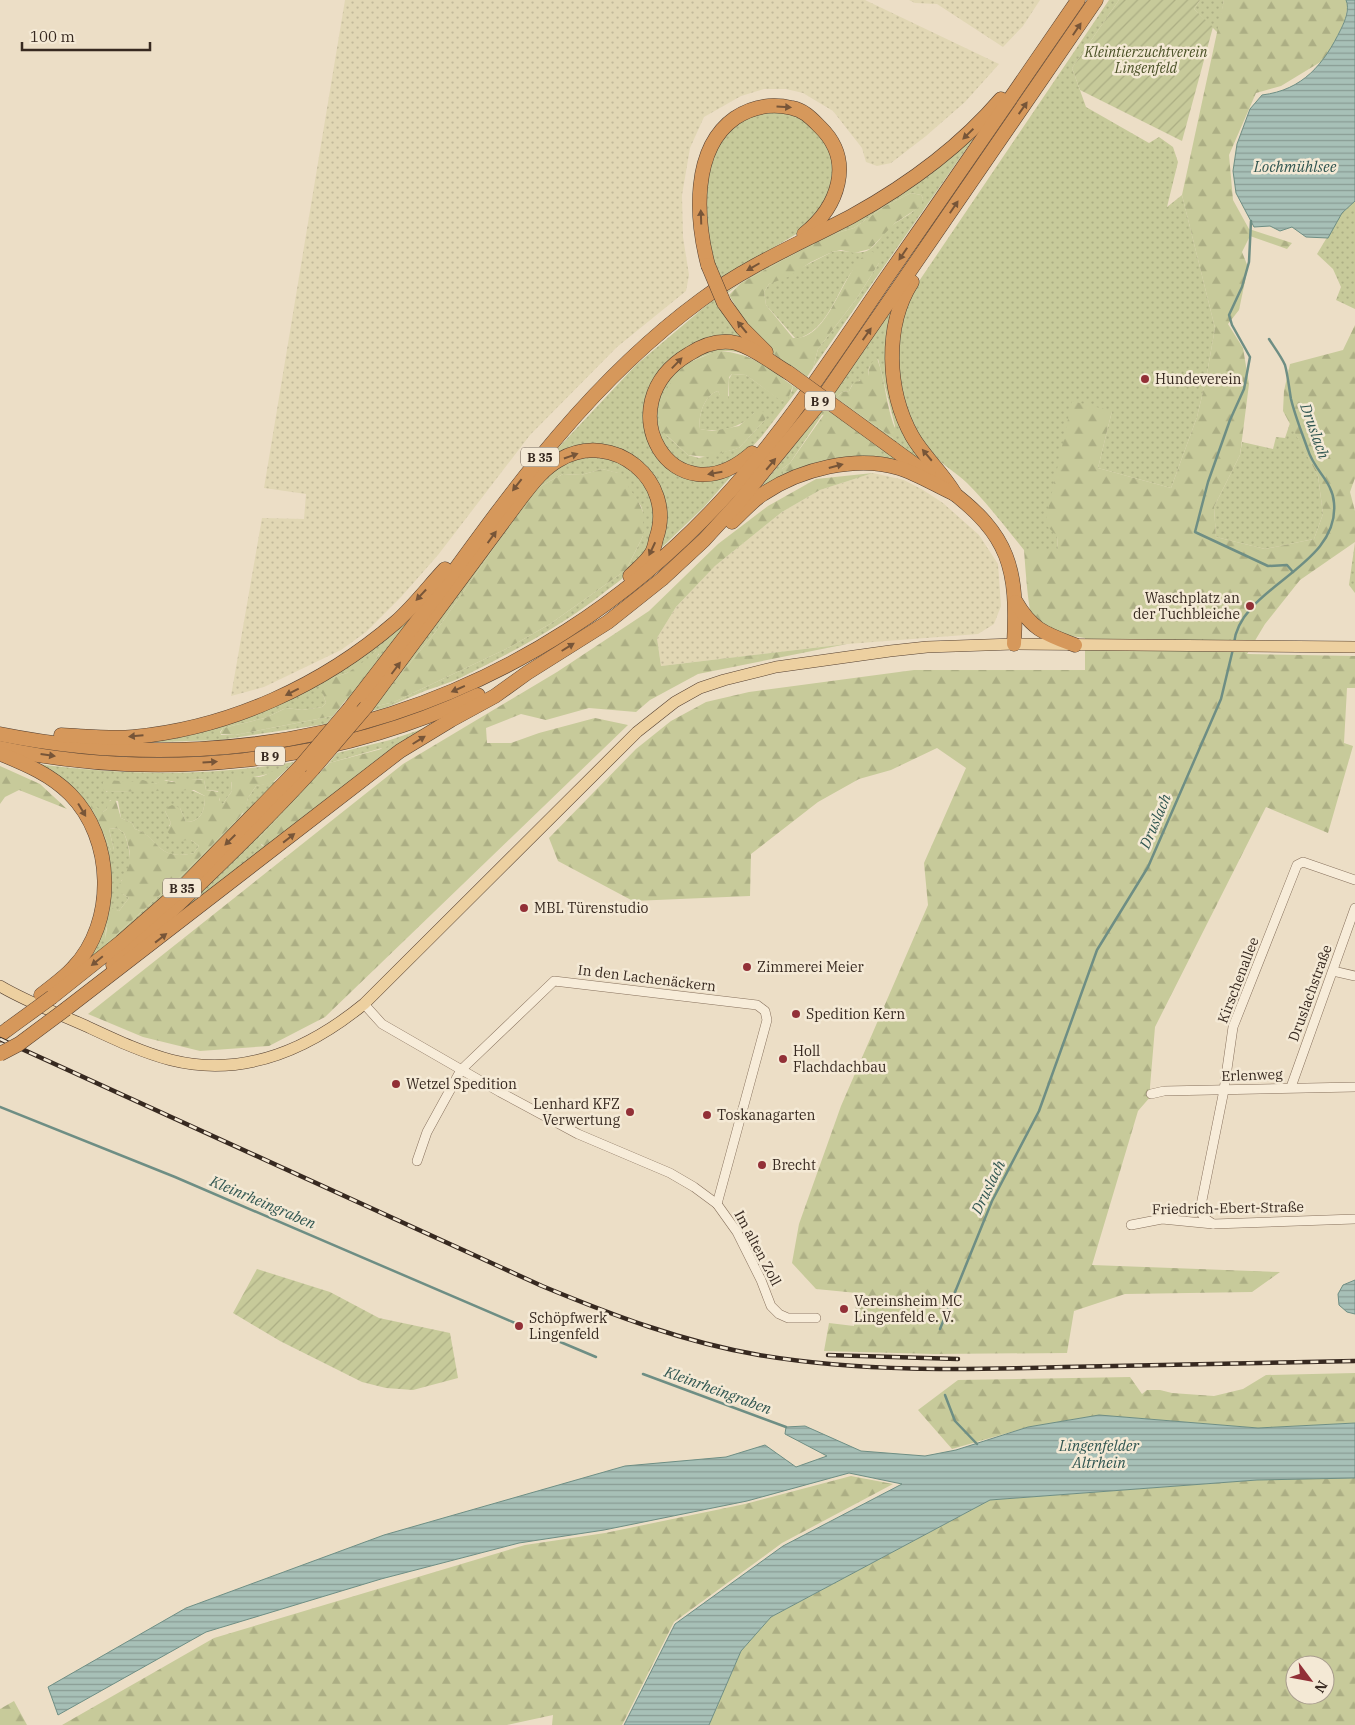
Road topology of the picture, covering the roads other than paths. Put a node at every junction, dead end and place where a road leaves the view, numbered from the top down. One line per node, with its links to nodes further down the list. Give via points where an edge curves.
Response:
1 (1096, 0): 4 (highway, B 9, one-way to 1)
2 (1077, 1): 3 (highway, one-way to 3, via 1003,97 950,150 898,188); 6 (highway, B 9, one-way to 6)
3 (789, 246): 5 (highway, one-way to 3, bridge, via 742,328 724,303 702,242 700,188 712,143 722,128 748,109 764,106 794,108 808,115 835,147 839,172 830,208 817,224); 8 (highway, B 35, one-way to 8, via 702,299 638,351 585,403)
4 (924, 252): 7 (highway, one-way to 4, via 946,477 913,438 903,417 892,376 893,332 904,296 917,274); 9 (highway, B 9, one-way to 4, via 792,439)
5 (789, 373): 6 (highway, one-way to 5, via 774,426 739,464 718,474 697,475 666,460 652,437 648,418 661,381 681,358 702,346 735,343); 7 (highway, bridge)
6 (793, 412): 11 (highway, B 9, via 721,501 656,565)
7 (955, 494): 9 (highway, one-way to 7, via 727,526 763,494 801,476 846,463 899,468); 10 (highway, via 980,515 999,541 1011,568)
8 (479, 535): 17 (highway, one-way to 17, via 398,620 313,681 281,697 212,722 154,734 130,737 42,734); 20 (highway, B 35, bridge)
9 (704, 540): 15 (highway, B 9, one-way to 9, via 622,612)
10 (1016, 601): 12 (highway); 13 (highway, via 1025,617 1039,630)
11 (598, 610): 17 (highway, B 9, one-way to 17, via 551,641 458,689 318,735 269,743 171,751 118,750); 20 (highway, one-way to 11, bridge, via 366,707 538,476 559,460 590,450 620,455 640,469 652,484 661,513 660,528 651,554)
12 (1014, 644): 13 (main road); 27 (main road, via 927,647 776,667 700,688 675,702 637,732)
13 (1075, 646): 14 (main road)
14 (1355, 646)
15 (527, 673): 18 (highway, B 9, one-way to 15, via 110,764 167,765 246,760 310,750 382,731 457,705); 26 (highway, one-way to 15, via 400,751 495,696)
16 (0, 734): 17 (highway, B 9)
17 (26, 739)
18 (0, 748)
19 (0, 754): 26 (highway, one-way to 26, via 46,774 69,793 80,806 98,840 104,869 103,908 94,936)
20 (307, 768): 26 (highway, B 35, via 178,892)
21 (1355, 880): 33 (street, Kirschenallee, via 1303,862 1297,865 1233,1027)
22 (1355, 908): 23 (street, Druslachstraße)
23 (1333, 971): 24 (street); 32 (street, Druslachstraße)
24 (1355, 976)
25 (0, 986): 27 (main road, via 152,1054 215,1065 240,1064 287,1052 320,1036)
26 (55, 1002): 28 (highway, B 35, bridge); 29 (highway, bridge)
27 (364, 1004): 30 (street, Im alten Zoll, via 382,1024)
28 (4, 1032)
29 (0, 1054)
30 (461, 1070): 35 (street, In den Lachenäckern, via 426,1132); 36 (street, Im alten Zoll, via 578,1134 670,1173); 36 (street, In den Lachenäckern, via 554,981 757,1005 765,1011 767,1020)
31 (1355, 1086): 32 (street, Erlenweg)
32 (1290, 1088): 33 (street, Erlenweg)
33 (1224, 1090): 34 (street, Erlenweg); 38 (street, Kirschenallee, via 1200,1210)
34 (1151, 1094)
35 (417, 1161)
36 (717, 1204): 40 (street, Im alten Zoll, via 737,1232 771,1306 788,1318)
37 (1355, 1219): 38 (street, Friedrich-Ebert-Straße)
38 (1212, 1224): 39 (street, Friedrich-Ebert-Straße, via 1162,1219)
39 (1131, 1225)
40 (816, 1318)

